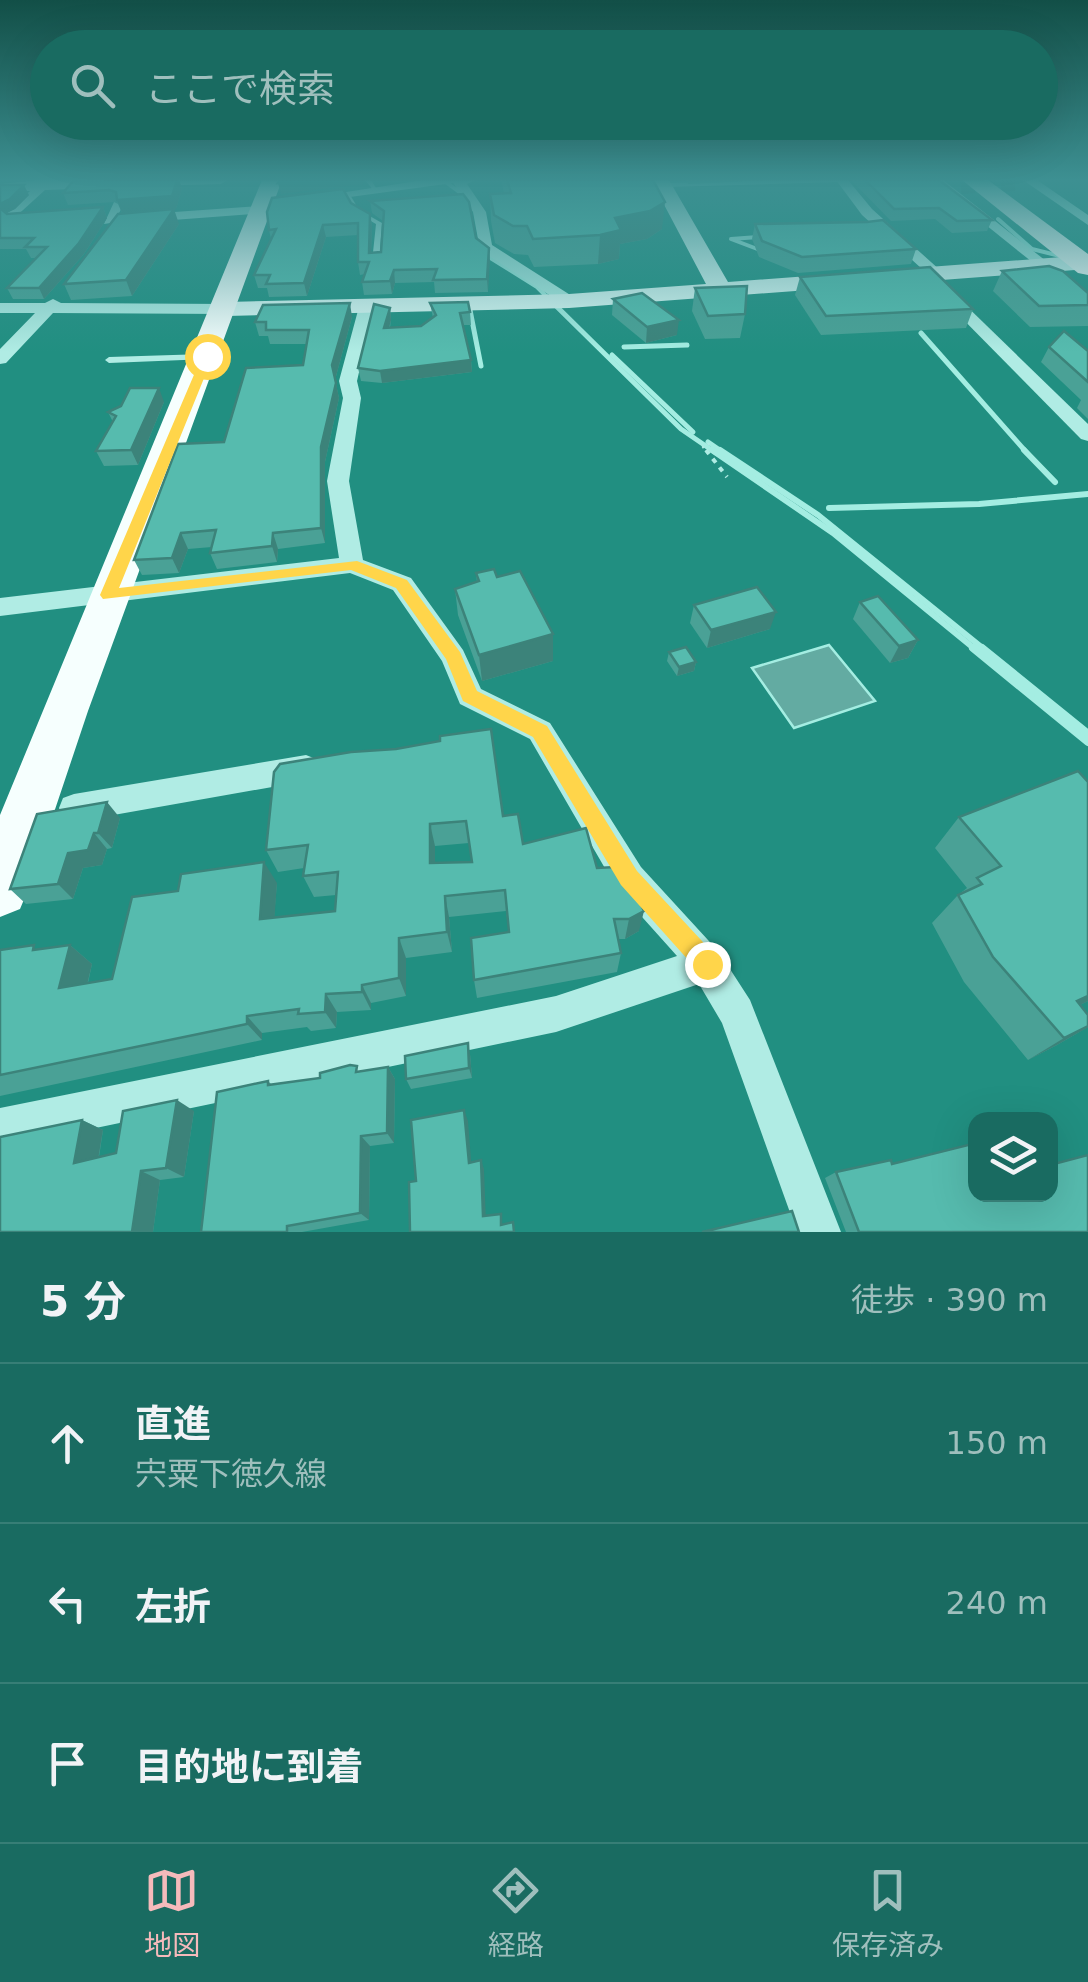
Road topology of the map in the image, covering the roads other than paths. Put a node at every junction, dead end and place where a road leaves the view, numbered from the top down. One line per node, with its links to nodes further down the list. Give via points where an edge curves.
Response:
1 (260, 237): 17 (main road)
2 (378, 237): 9 (lane)
3 (484, 237): 12 (street, via 484,247)
4 (692, 237): 11 (street)
5 (893, 237): 10 (street)
6 (1040, 237): 8 (highway)
7 (1052, 237): 8 (highway)
8 (1076, 260): 10 (street); 14 (street)
9 (376, 262)
10 (932, 274): 11 (street); 21 (street)
11 (720, 288): 12 (street)
12 (569, 301): 15 (street)
13 (54, 302): 16 (street); 17 (street); 19 (street)
14 (1088, 302)
15 (366, 306): 17 (street); 22 (street, via 348,381 352,398 338,481)
16 (0, 308)
17 (227, 309): 18 (main road)
18 (207, 356): 20 (lane); 23 (main road)
19 (0, 359)
20 (108, 360)
21 (1088, 435)
22 (352, 565): 23 (street); 25 (street, via 402,584 454,657 470,696)
23 (108, 595): 24 (street); 28 (main road)
24 (0, 607)
25 (508, 718): 26 (street); 30 (street, via 540,732 629,878)
26 (474, 739)
27 (337, 762): 28 (street)
28 (24, 817): 29 (main road)
29 (0, 890)
30 (707, 964): 31 (street, via 556,1014); 32 (street, via 738,1014)
31 (0, 1128)
32 (818, 1232)

